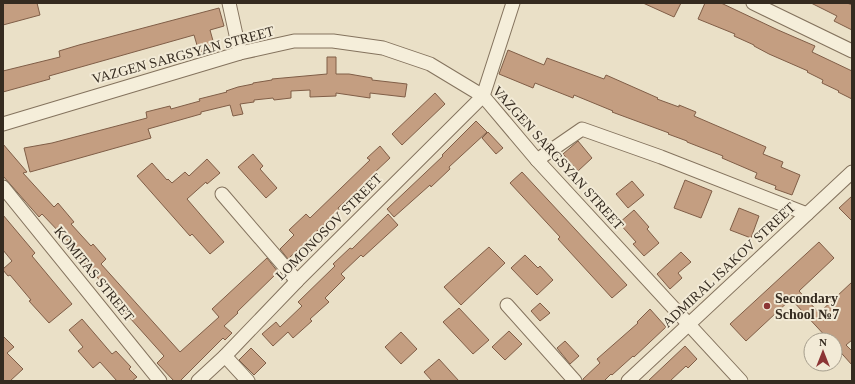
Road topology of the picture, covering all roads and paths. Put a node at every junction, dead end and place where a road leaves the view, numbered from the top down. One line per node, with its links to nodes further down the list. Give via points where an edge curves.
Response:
1 (229, 3): 5 (street)
2 (513, 3): 6 (street)
3 (753, 3): 4 (street)
4 (852, 51)
5 (240, 53): 6 (street, VAZGEN SARGSYAN STREET, via 294,41 333,41 383,48 430,64); 7 (street, VAZGEN SARGSYAN STREET)
6 (483, 96): 8 (street, VAZGEN SARGSYAN STREET); 13 (street, LOMONOSOV STREET)
7 (3, 124)
8 (536, 160): 12 (street, via 582,129); 15 (street, VAZGEN SARGSYAN STREET)
9 (852, 172): 12 (street, ADMIRAL ISAKOV STREET)
10 (3, 187): 17 (street, KOMITAS STREET)
11 (222, 194): 13 (street)
12 (807, 214): 15 (street, ADMIRAL ISAKOV STREET)
13 (297, 281): 16 (street, LOMONOSOV STREET)
14 (507, 305): 20 (street)
15 (688, 325): 21 (street, ADMIRAL ISAKOV STREET); 22 (street, VAZGEN SARGSYAN STREET)
16 (225, 356): 18 (street, LOMONOSOV STREET); 19 (street)
17 (160, 381)
18 (198, 381)
19 (248, 381)
20 (575, 381)
21 (628, 381)
22 (741, 381)

